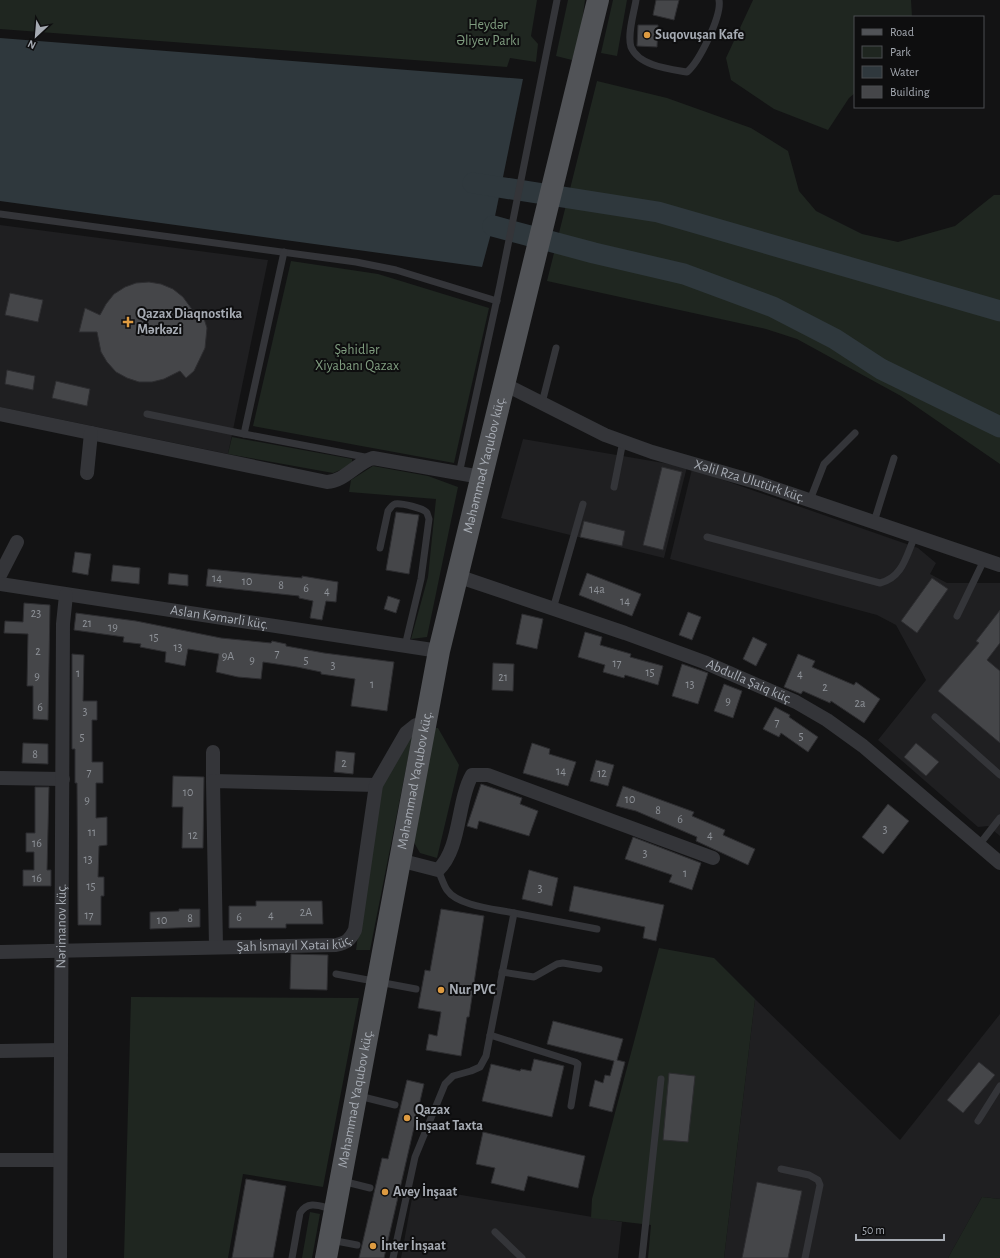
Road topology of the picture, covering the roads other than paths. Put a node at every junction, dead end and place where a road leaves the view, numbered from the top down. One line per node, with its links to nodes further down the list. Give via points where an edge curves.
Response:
1 (557, 0): 7 (lane)
2 (598, 0): 9 (main road, Məhəmməd Yaqubov küç.)
3 (636, 0): 4 (lane, via 631,47 639,57 650,64 687,72 694,66 718,13)
4 (719, 0)
5 (0, 214): 6 (lane)
6 (284, 252): 7 (lane, via 396,270); 15 (lane)
7 (497, 301): 20 (lane)
8 (556, 348): 10 (lane)
9 (504, 384): 10 (street, Xəlil Rza Ulutürk küç.); 21 (main road, Məhəmməd Yaqubov küç.)
10 (542, 402): 16 (street, Xəlil Rza Ulutürk küç., via 605,435)
11 (0, 414): 14 (street)
12 (147, 414): 15 (lane)
13 (855, 432): 23 (lane, via 824,464)
14 (91, 433): 17 (street, via 327,482 338,480 365,460); 19 (street)
15 (244, 434): 17 (lane)
16 (623, 441): 22 (lane); 23 (street, Xəlil Rza Ulutürk küç.)
17 (373, 458): 20 (street)
18 (894, 458): 25 (lane)
19 (87, 473)
20 (460, 474): 21 (street)
21 (481, 478): 33 (main road, Məhəmməd Yaqubov küç.)
22 (614, 487)
23 (810, 500): 25 (street, Xəlil Rza Ulutürk küç.)
24 (583, 504): 36 (lane)
25 (874, 522): 26 (street, Xəlil Rza Ulutürk küç.)
26 (915, 536): 27 (lane, via 898,573 891,580 880,583); 30 (street, Xəlil Rza Ulutürk küç.)
27 (707, 537)
28 (17, 542): 32 (street)
29 (380, 548): 38 (lane, via 391,507 396,504 415,507 427,513 429,519 421,578)
30 (984, 560): 31 (street, Xəlil Rza Ulutürk küç.); 37 (lane)
31 (1000, 565)
32 (0, 575)
33 (457, 576): 36 (street, Abdulla Şaiq küç.); 39 (main road, Məhəmməd Yaqubov küç.)
34 (0, 584): 35 (street, Aslan Kəmərli küç.)
35 (66, 595): 38 (street, Aslan Kəmərli küç.); 45 (street, Nərimanov küç., via 63,624)
36 (553, 609): 49 (street, Abdulla Şaiq küç., via 704,662 796,702 863,746)
37 (957, 616)
38 (405, 646): 39 (street, Aslan Kəmərli küç.)
39 (439, 651): 41 (main road, Məhəmməd Yaqubov küç.)
40 (935, 717): 43 (lane)
41 (423, 726): 47 (street, Şah İsmayıl Xətai küç., via 416,725 406,733); 51 (main road, Məhəmməd Yaqubov küç.)
42 (213, 752): 46 (street)
43 (1000, 775)
44 (0, 778): 45 (street)
45 (63, 778): 57 (street, Nərimanov küç.)
46 (213, 781): 47 (street); 56 (street)
47 (376, 785): 56 (street, Şah İsmayıl Xətai küç., via 355,930 351,938 336,945)
48 (1000, 818): 49 (lane)
49 (979, 845): 52 (street, Abdulla Şaiq küç.)
50 (713, 858): 53 (street, via 488,775 478,774 472,775 467,783 449,853)
51 (400, 860): 53 (street); 62 (main road, Məhəmməd Yaqubov küç.)
52 (1000, 863)
53 (438, 870): 54 (lane, via 447,890 454,897 464,902)
54 (514, 913): 55 (lane); 60 (lane)
55 (598, 929)
56 (216, 948): 57 (street, Şah İsmayıl Xətai küç.)
57 (62, 951): 58 (street, Şah İsmayıl Xətai küç.); 65 (street, Nərimanov küç.)
58 (0, 952)
59 (599, 969): 60 (lane, via 563,963 534,978)
60 (502, 972): 64 (lane)
61 (336, 974): 62 (lane)
62 (376, 982): 63 (lane); 69 (main road, Məhəmməd Yaqubov küç.)
63 (416, 990)
64 (490, 1035): 71 (lane, via 578,1064); 84 (lane, via 486,1056 480,1067 453,1076 444,1084 415,1157)
65 (61, 1050): 66 (street); 74 (street, Nərimanov küç.)
66 (0, 1051)
67 (661, 1080): 86 (lane)
68 (1000, 1086): 72 (lane)
69 (356, 1095): 70 (lane); 76 (main road, Məhəmməd Yaqubov küç.)
70 (396, 1105)
71 (571, 1106)
72 (978, 1121)
73 (0, 1160): 74 (street)
74 (60, 1160): 82 (street, Nərimanov küç.)
75 (781, 1169): 87 (lane, via 809,1175 818,1180 820,1185)
76 (340, 1181): 77 (lane); 78 (main road, Məhəmməd Yaqubov küç.)
77 (370, 1188)
78 (334, 1209): 81 (main road, Məhəmməd Yaqubov küç.); 83 (lane, via 309,1204 303,1208)
79 (495, 1232): 85 (lane)
80 (357, 1245): 81 (lane)
81 (327, 1249)
82 (60, 1258)
83 (292, 1258)
84 (392, 1258)
85 (522, 1258)
86 (642, 1258)
87 (805, 1258)

